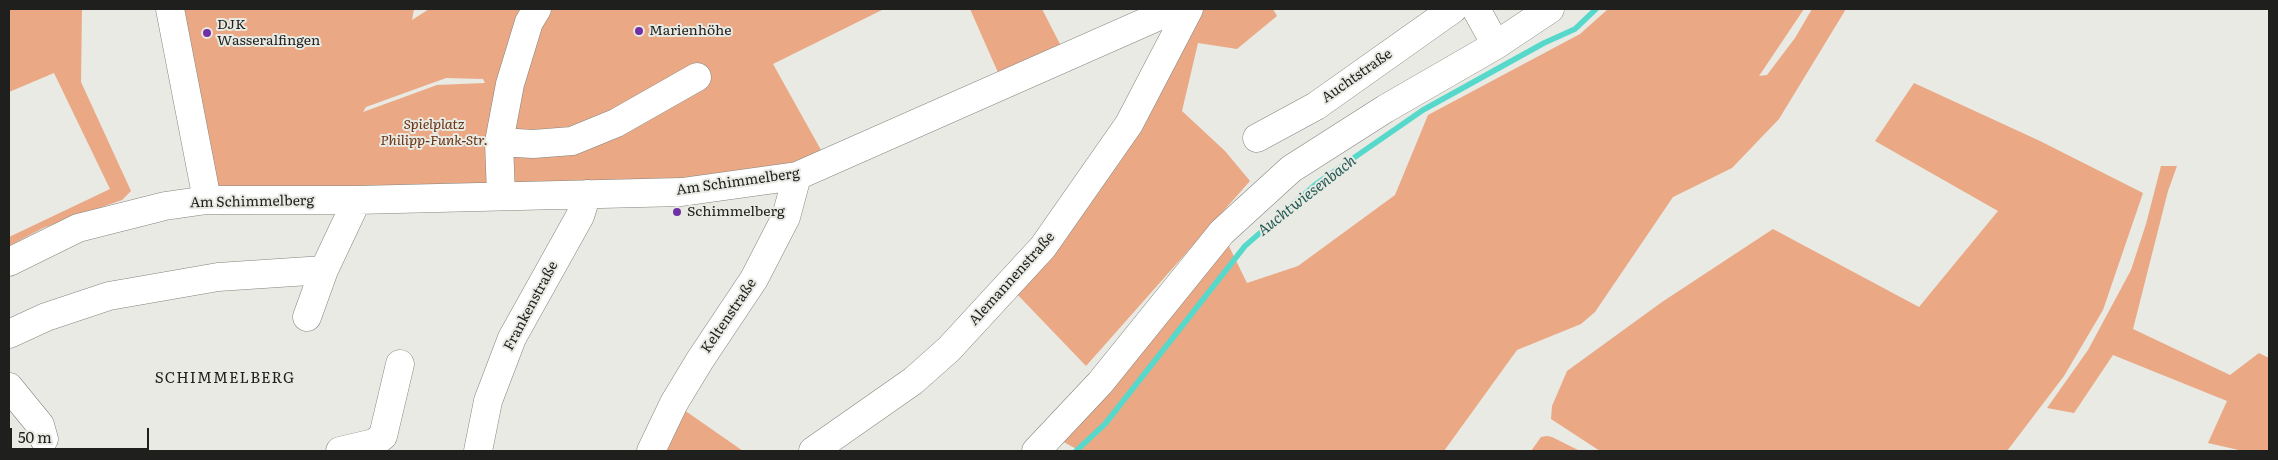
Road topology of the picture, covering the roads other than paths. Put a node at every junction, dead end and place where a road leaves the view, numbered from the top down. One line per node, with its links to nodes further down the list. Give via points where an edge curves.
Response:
1 (170, 9): 15 (street)
2 (537, 9): 11 (street, via 529,22 510,84)
3 (1175, 9): 12 (street, Am Schimmelberg)
4 (1189, 9): 27 (street, Alemannenstraße, via 1129,124 1043,247 949,349 913,381)
5 (1453, 9): 10 (street, Auchtstraße, via 1316,106)
6 (1476, 9): 8 (street)
7 (1550, 9): 8 (street)
8 (1496, 45): 28 (street, via 1385,109 1291,169 1222,232 1100,383)
9 (696, 77): 11 (street, via 616,123 572,141)
10 (1257, 138)
11 (499, 142): 14 (street)
12 (797, 176): 13 (street, Am Schimmelberg, via 682,192); 26 (street, Keltenstraße, via 786,218 754,279 674,403)
13 (587, 194): 14 (street, Am Schimmelberg); 25 (street, Frankenstraße, via 580,216 512,338 488,400)
14 (501, 195): 16 (street, Am Schimmelberg)
15 (207, 200): 16 (street, Am Schimmelberg); 17 (street, Am Schimmelberg, via 165,206 78,228)
16 (356, 200): 18 (street)
17 (9, 262)
18 (324, 270): 19 (street); 20 (street, via 218,277 109,296 46,317)
19 (307, 317)
20 (9, 334)
21 (400, 364): 24 (street, via 383,436 374,443)
22 (9, 386): 23 (street, via 40,425)
23 (44, 439)
24 (340, 451)
25 (478, 451)
26 (651, 451)
27 (813, 451)
28 (1036, 451)

